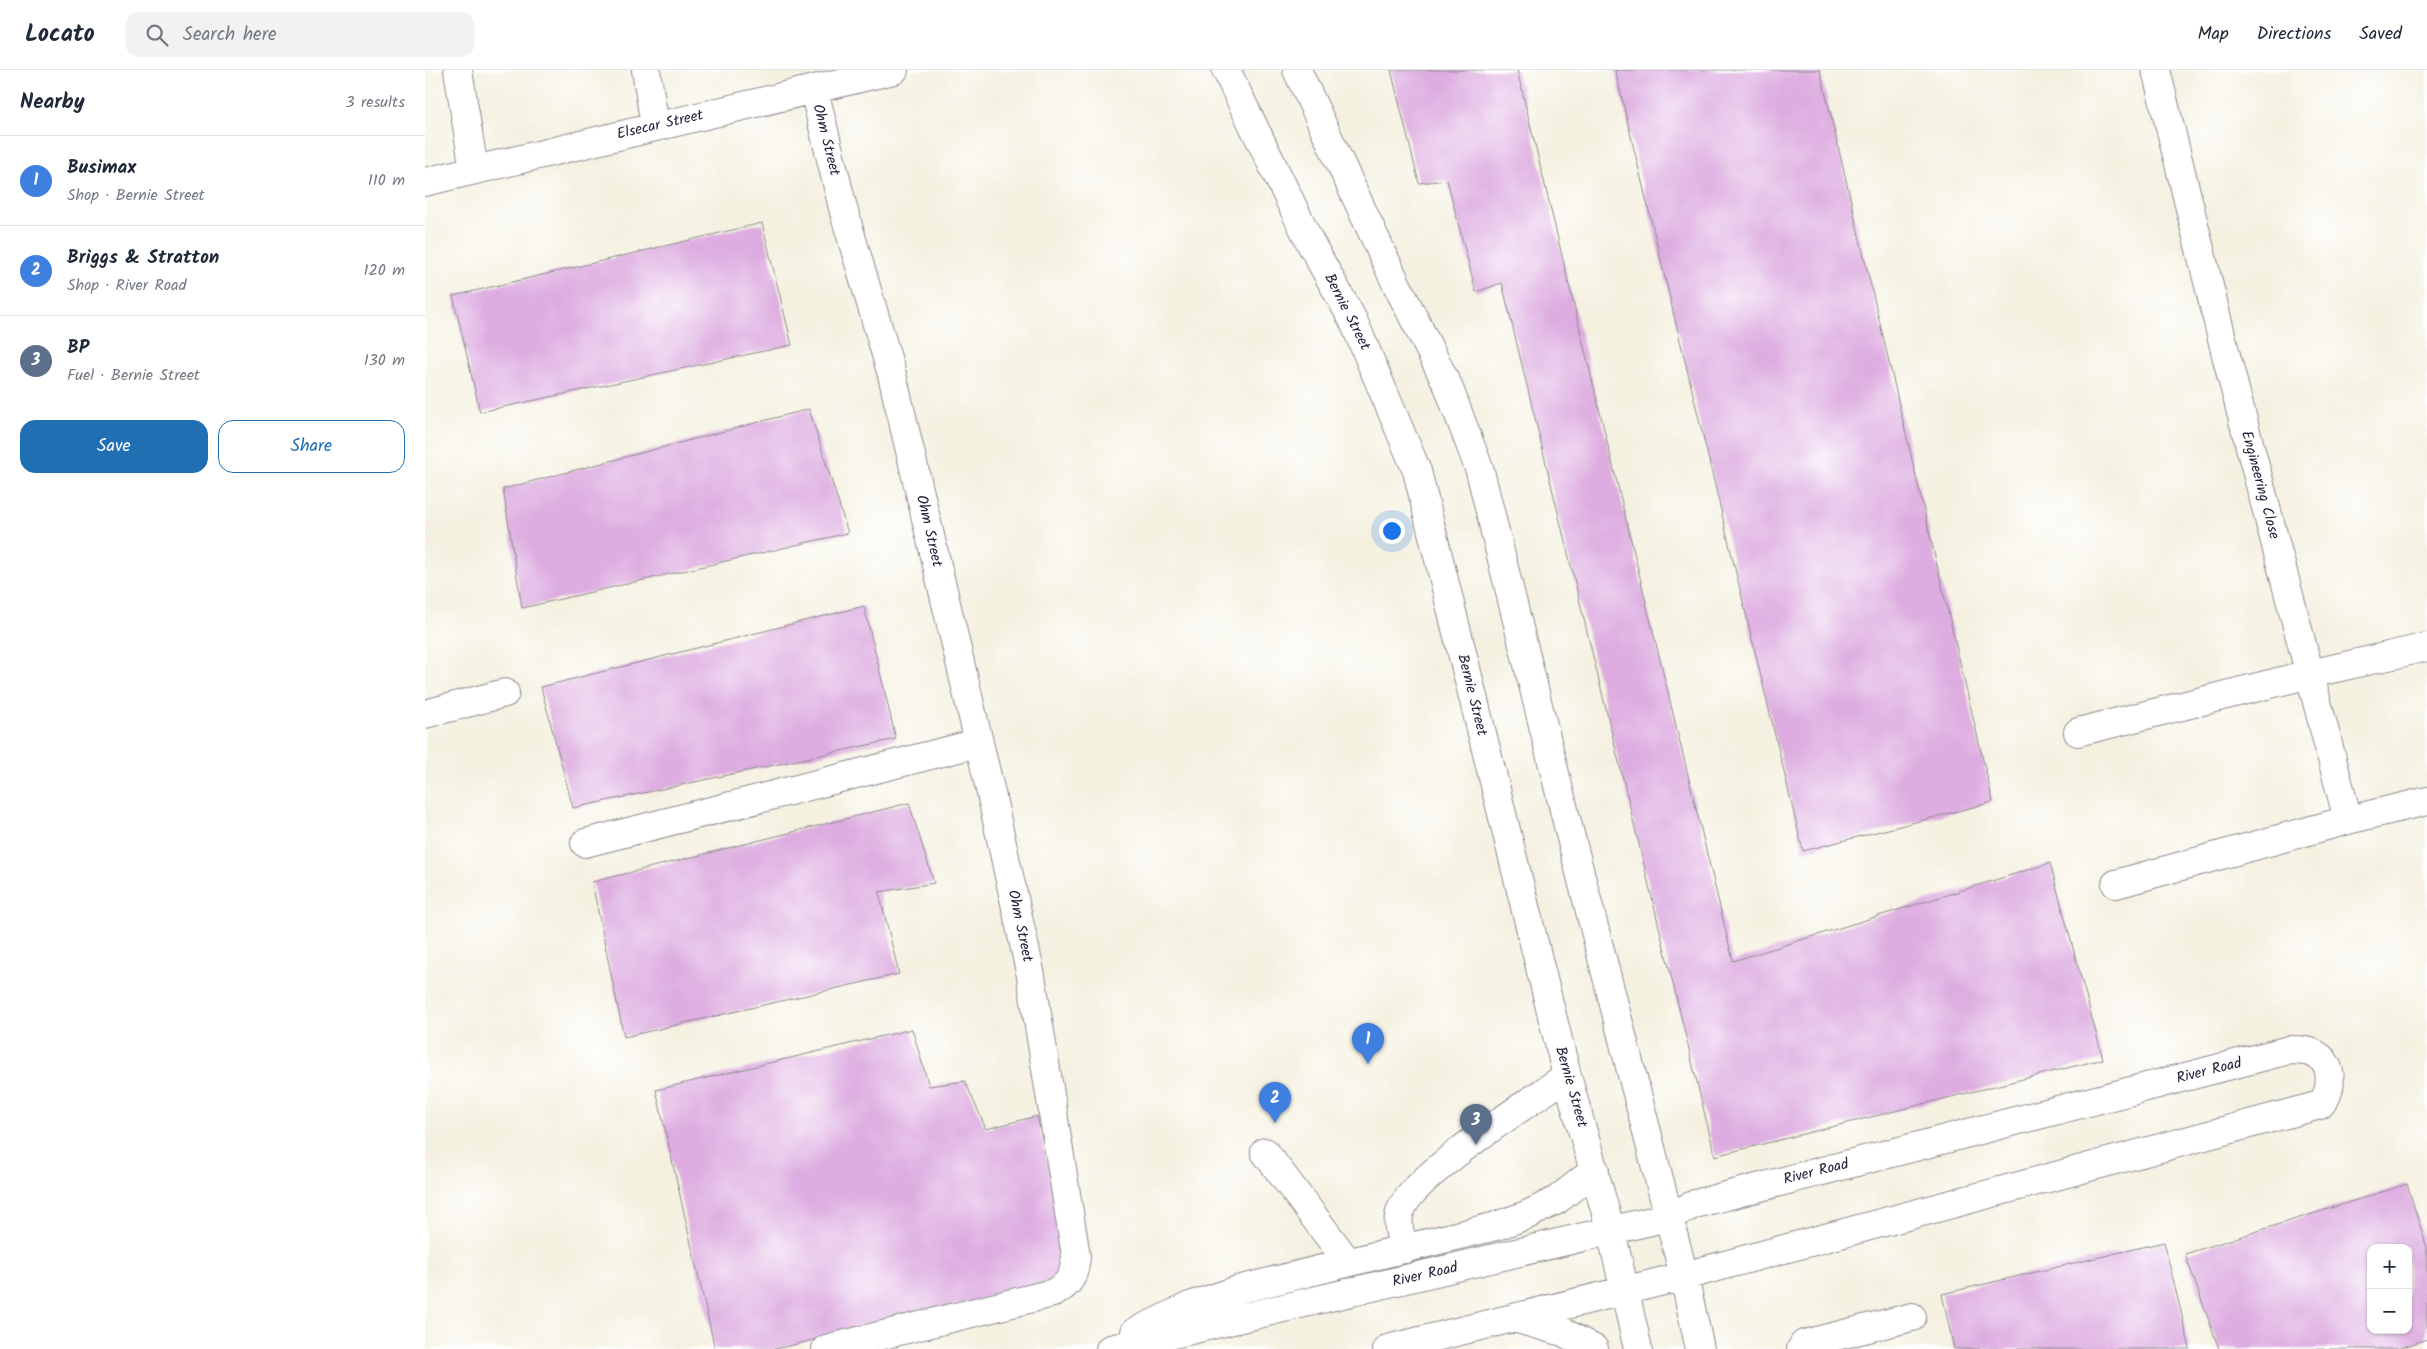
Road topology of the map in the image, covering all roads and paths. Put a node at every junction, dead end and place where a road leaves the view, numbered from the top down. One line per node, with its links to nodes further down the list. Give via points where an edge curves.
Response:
1 (458, 70): 9 (street)
2 (646, 70): 8 (street)
3 (1226, 70): 21 (street, Bernie Street, via 1311,244 1353,320 1413,456)
4 (1297, 70): 24 (street, via 1395,281 1448,386 1480,471)
5 (2156, 70): 12 (street, Engineering Close, via 2227,359)
6 (877, 72): 7 (street, Elsecar Street)
7 (814, 90): 8 (street, Elsecar Street); 16 (street, Ohm Street, via 844,212 892,375)
8 (655, 126): 9 (street, Elsecar Street)
9 (474, 170): 10 (street, Elsecar Street)
10 (425, 182)
11 (2427, 647): 12 (street)
12 (2310, 674): 15 (street); 18 (street, Engineering Close)
13 (505, 693): 14 (street)
14 (425, 714)
15 (2078, 732)
16 (979, 743): 19 (street); 32 (street, Ohm Street, via 1031,976 1076,1256 1074,1274 1067,1286 1053,1293)
17 (2427, 801): 18 (street)
18 (2349, 820): 20 (street)
19 (585, 842)
20 (2116, 884)
21 (1567, 1076): 23 (street, Bernie Street); 26 (street, via 1431,1172 1400,1212 1399,1231)
22 (1265, 1152): 27 (street)
23 (1595, 1170): 25 (street, Bernie Street); 26 (street, via 1557,1200 1527,1215)
24 (1668, 1217): 25 (street, River Road); 28 (street); 28 (street, River Road, via 1695,1204 2289,1050 2316,1054 2324,1061 2328,1073 2330,1086 2321,1105)
25 (1611, 1231): 29 (street, Bernie Street); 34 (street, River Road)
26 (1405, 1249): 27 (street)
27 (1348, 1262): 33 (street, via 1241,1289 1190,1306)
28 (1684, 1276): 29 (street, River Road); 38 (street)
29 (1625, 1291): 31 (street, River Road); 37 (street, Bernie Street)
30 (1912, 1317): 39 (street, via 1805,1344)
31 (1511, 1318): 35 (street, River Road); 36 (street, via 1563,1332)
32 (826, 1349)
33 (1106, 1349)
34 (1110, 1349)
35 (1387, 1349)
36 (1594, 1349)
37 (1638, 1349)
38 (1700, 1349)
39 (1801, 1349)

